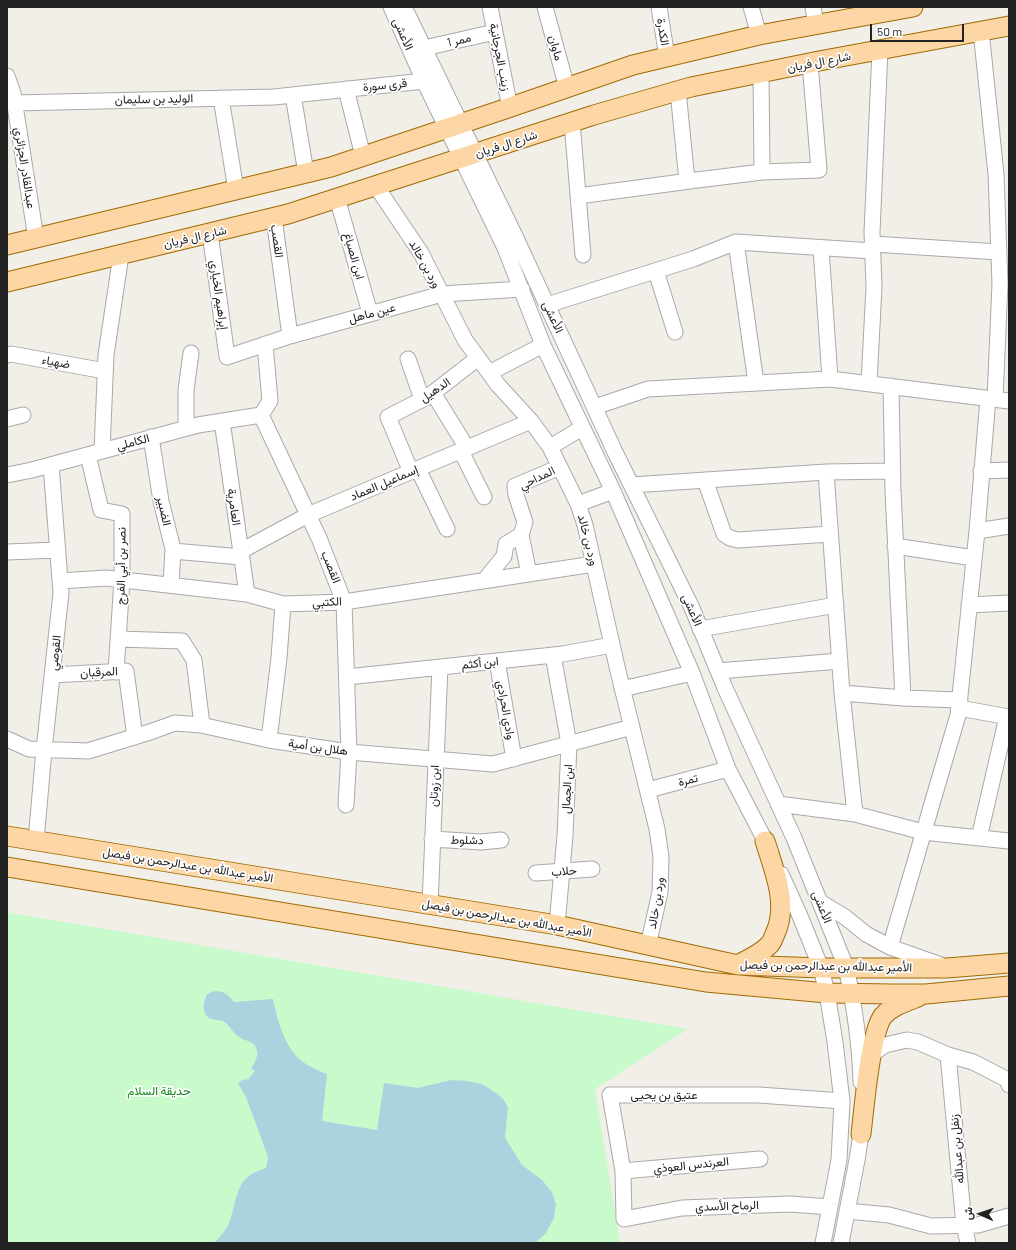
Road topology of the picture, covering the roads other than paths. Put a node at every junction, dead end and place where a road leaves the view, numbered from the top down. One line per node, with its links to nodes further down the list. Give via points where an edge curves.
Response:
1 (391, 7): 20 (street, الأعشى)
2 (404, 7): 14 (street, الأعشى)
3 (490, 7): 12 (street, زينب الجرجانية)
4 (545, 7): 21 (street, ماوان)
5 (659, 7): 16 (street, الكدرة)
6 (751, 7): 13 (street)
7 (913, 7): 8 (main road)
8 (874, 11): 9 (main road)
9 (814, 16): 13 (main road)
10 (1009, 26): 11 (main road, شارع ال فريان)
11 (981, 31): 15 (main road, شارع ال فريان); 46 (street, via 996,174)
12 (495, 32): 14 (street, ممر 1); 27 (street, زينب الجرجانية)
13 (760, 35): 16 (main road)
14 (424, 48): 29 (street, الأعشى)
15 (880, 50): 17 (main road, شارع ال فريان); 45 (street)
16 (667, 57): 21 (main road, via 632,65)
17 (810, 63): 18 (main road, شارع ال فريان); 32 (street, via 820,170)
18 (761, 73): 23 (main road, شارع ال فريان); 32 (street)
19 (7, 76): 26 (street, عبدالقادر الجزائري)
20 (424, 81): 22 (street, قرى سورة); 29 (street, الأعشى)
21 (567, 88): 27 (main road)
22 (346, 89): 24 (street, قرى سورة); 30 (street, قرى سورة)
23 (678, 91): 28 (main road, شارع ال فريان); 34 (street)
24 (293, 95): 25 (street, الوليد بن سليمان); 33 (street)
25 (221, 98): 26 (street, الوليد بن سليمان); 36 (street)
26 (15, 103): 41 (street, عبدالقادر الجزائري)
27 (510, 108): 29 (main road)
28 (572, 122): 31 (main road, شارع ال فريان); 37 (street)
29 (454, 126): 30 (main road); 31 (street, الأعشى)
30 (362, 156): 33 (main road)
31 (468, 156): 35 (main road, شارع ال فريان); 51 (street, الأعشى); 53 (street, الأعشى)
32 (762, 172): 34 (street)
33 (306, 173): 36 (main road)
34 (687, 181): 37 (street)
35 (376, 186): 38 (main road, شارع ال فريان); 52 (street, ورد بن خالد, via 421,253)
36 (236, 190): 41 (main road)
37 (578, 196): 48 (street)
38 (337, 198): 39 (main road, شارع ال فريان); 55 (street, ابن الصباغ)
39 (274, 218): 40 (main road, شارع ال فريان); 57 (street, القصب)
40 (210, 233): 47 (main road, شارع ال فريان); 62 (street, إبراهيم الخياري)
41 (36, 238): 43 (main road)
42 (736, 242): 44 (street); 49 (street); 68 (street)
43 (7, 245)
44 (821, 248): 45 (street); 67 (street)
45 (873, 248): 46 (street); 69 (street, via 874,287)
46 (999, 252): 54 (street)
47 (121, 254): 50 (main road, شارع ال فريان); 65 (street, نصر بن أبي الفرج)
48 (583, 255)
49 (656, 271): 53 (street); 56 (street)
50 (7, 282)
51 (522, 289): 52 (street, عين ماهل); 59 (street, الأعشى)
52 (442, 294): 55 (street, عين ماهل); 63 (street, ورد بن خالد, via 465,340)
53 (547, 305): 73 (street, الأعشى)
54 (1004, 312): 72 (street)
55 (370, 313): 57 (street, عين ماهل)
56 (675, 332)
57 (290, 336): 58 (street, عين ماهل)
58 (265, 344): 62 (street, عين ماهل); 75 (street, via 270,401)
59 (543, 345): 66 (street); 80 (street, الأعشى)
60 (191, 353): 79 (street, via 186,390)
61 (7, 355): 65 (street, ضهياء)
62 (227, 357)
63 (478, 358): 66 (street, ورد بن خالد); 71 (street, الدهيل)
64 (408, 360): 71 (street)
65 (105, 371): 84 (street, نصر بن أبي الفرج)
66 (489, 373): 78 (street, ورد بن خالد)
67 (830, 379): 68 (street); 69 (street)
68 (756, 383): 73 (street, via 648,389)
69 (869, 383): 70 (street)
70 (891, 386): 72 (street); 89 (street)
71 (428, 396): 83 (street); 87 (street, الدهيل, via 388,417)
72 (997, 399): 90 (street)
73 (594, 407): 94 (street, الأعشى)
74 (23, 415): 76 (street)
75 (261, 415): 77 (street, الكاملي); 98 (street, القصب)
76 (7, 419)
77 (222, 421): 79 (street, الكاملي); 108 (street, العامرية)
78 (531, 421): 82 (street, ورد بن خالد); 83 (street, إسماعيل العماد)
79 (186, 428): 81 (street, الكاملي)
80 (582, 428): 82 (street); 95 (street, الأعشى)
81 (151, 437): 84 (street, الكاملي); 106 (street, الضبير, via 161,501)
82 (550, 447): 86 (street, ورد بن خالد)
83 (464, 449): 87 (street, إسماعيل العماد); 96 (street)
84 (95, 453): 85 (street, الكاملي); 112 (street, نصر بن أبي الفرج, via 102,510 122,514)
85 (52, 465): 92 (street, الكاملي); 105 (street, القوصي)
86 (560, 467): 97 (street, ورد بن خالد); 103 (street, المداحي, via 515,486 525,522)
87 (414, 470): 98 (street, إسماعيل العماد); 100 (street)
88 (1009, 470): 90 (street)
89 (892, 471): 91 (street); 104 (street)
90 (982, 471): 101 (street)
91 (826, 472): 93 (street); 102 (street)
92 (7, 475)
93 (705, 480): 94 (street); 102 (street, via 724,534 730,538 738,540)
94 (632, 485): 122 (street, الأعشى)
95 (613, 491): 97 (street); 131 (street, الأعشى)
96 (484, 497)
97 (578, 504): 110 (street, ورد بن خالد)
98 (308, 515): 108 (street, إسماعيل العماد); 117 (street, القصب)
99 (1009, 526): 101 (street)
100 (447, 529)
101 (977, 531): 109 (street)
102 (830, 534): 120 (street)
103 (521, 535): 111 (street, المداحي); 113 (street, via 506,544 504,556)
104 (895, 546): 109 (street); 136 (street)
105 (58, 550): 107 (street); 114 (street, القوصي)
106 (173, 551): 108 (street); 115 (street, الضبير)
107 (7, 552)
108 (241, 554): 116 (street, العامرية)
109 (974, 558): 121 (street)
110 (594, 564): 111 (street, الكتبي); 124 (street, ورد بن خالد)
111 (529, 574): 113 (street, الكتبي)
112 (122, 580): 114 (street, الكتبي, via 106,578); 115 (street, الكتبي); 123 (street, نصر بن أبي الفرج)
113 (484, 580): 117 (street, الكتبي)
114 (60, 581): 132 (street, القوصي, via 61,593)
115 (172, 585): 116 (street, الكتبي)
116 (247, 594): 119 (street, الكتبي)
117 (344, 602): 119 (street, الكتبي); 133 (street, القصب)
118 (1009, 603): 121 (street)
119 (283, 604): 143 (street, via 280,658)
120 (836, 605): 122 (street); 127 (street)
121 (969, 605): 137 (street)
122 (700, 629): 129 (street, الأعشى)
123 (118, 639): 130 (street, نصر بن أبي الفرج); 139 (street, via 182,641 194,660)
124 (612, 644): 125 (street, ابن أكثم); 134 (street, ورد بن خالد)
125 (553, 655): 126 (street, ابن أكثم); 144 (street, ابن الجمال)
126 (497, 661): 128 (street, ابن أكثم); 148 (street, وادي الحرادي)
127 (840, 661): 129 (street); 135 (street)
128 (440, 667): 133 (street, ابن أكثم); 147 (street, ابن زوتان)
129 (718, 671): 151 (street, الأعشى)
130 (116, 672): 132 (street, المرقبان); 141 (street, المرقبان, via 126,671)
131 (692, 673): 134 (street); 149 (street, الأعشى)
132 (52, 675): 145 (street, القوصي)
133 (347, 677): 146 (street, القصب)
134 (622, 689): 140 (street, ورد بن خالد)
135 (842, 694): 136 (street); 153 (street)
136 (903, 698): 137 (street)
137 (960, 704): 138 (street); 154 (street)
138 (1008, 717): 156 (street)
139 (202, 725): 141 (street, هلال بن أمية, via 175,723); 143 (street, هلال بن أمية)
140 (632, 727): 144 (street, هلال بن أمية); 150 (street, ورد بن خالد)
141 (135, 737): 145 (street, هلال بن أمية, via 88,751)
142 (7, 739): 145 (street, هلال بن أمية, via 29,749)
143 (269, 740): 146 (street, هلال بن أمية)
144 (570, 744): 148 (street, هلال بن أمية); 164 (street, ابن الجمال)
145 (44, 750): 159 (street, القوصي)
146 (349, 752): 147 (street, هلال بن أمية); 152 (street, القصب)
147 (436, 759): 148 (street, هلال بن أمية, via 493,764); 157 (street, ابن زوتان)
148 (514, 759)
149 (728, 769): 150 (street, تمرة); 160 (street, الأعشى)
150 (648, 790): 169 (street, ورد بن خالد, via 661,857 660,892)
151 (778, 804): 153 (street); 166 (street, الأعشى)
152 (346, 805)
153 (855, 814): 154 (street)
154 (923, 832): 156 (street); 170 (street)
155 (7, 836): 159 (main road, الأمير عبدالله بن عبدالرحمن بن فيصل)
156 (979, 838): 161 (street)
157 (432, 839): 158 (street, دشلوط, via 481,842); 167 (street, ابن زوتان)
158 (501, 840)
159 (36, 841): 167 (main road, الأمير عبدالله بن عبدالرحمن بن فيصل)
160 (765, 841): 172 (main road, via 779,887 779,926 770,945); 174 (street, الأعشى)
161 (1009, 841)
162 (7, 867): 177 (main road, الأمير عبدالله بن عبدالرحمن بن فيصل, via 706,982)
163 (592, 869): 164 (street, حلاب)
164 (562, 870): 165 (street, حلاب); 168 (street, ابن الجمال)
165 (536, 873)
166 (820, 902): 170 (street, via 866,934); 173 (street, الأعشى)
167 (430, 904): 168 (main road, الأمير عبدالله بن عبدالرحمن بن فيصل)
168 (557, 925): 169 (main road, الأمير عبدالله بن عبدالرحمن بن فيصل)
169 (648, 946): 172 (main road, الأمير عبدالله بن عبدالرحمن بن فيصل)
170 (890, 947): 175 (street)
171 (1009, 963): 175 (main road, الأمير عبدالله بن عبدالرحمن بن فيصل)
172 (738, 965): 174 (main road, الأمير عبدالله بن عبدالرحمن بن فيصل)
173 (846, 967): 174 (main road, الأمير عبدالله بن عبدالرحمن بن فيصل); 175 (main road, الأمير عبدالله بن عبدالرحمن بن فيصل); 178 (street, الأعشى)
174 (821, 968): 177 (street, الأعشى)
175 (948, 968)
176 (1009, 986): 179 (main road, الأمير عبدالله بن عبدالرحمن بن فيصل)
177 (827, 993): 178 (main road, الأمير عبدالله بن عبدالرحمن بن فيصل); 183 (street, الأعشى)
178 (851, 993): 179 (main road, الأمير عبدالله بن عبدالرحمن بن فيصل); 181 (street, الأعشى)
179 (926, 994): 181 (main road, via 890,1009 882,1017)
180 (948, 1055): 181 (street, via 907,1040 885,1045); 182 (street, via 973,1062 1008,1080); 191 (street, زنفل بن عبدالله)
181 (866, 1061): 184 (main road)
182 (1009, 1085)
183 (842, 1101): 186 (street, عتيق بن يحيى, via 759,1095 610,1095); 187 (street, الأعشى, via 839,1160)
184 (861, 1134): 188 (street)
185 (760, 1159): 186 (street, العرندس العوذي)
186 (623, 1172): 190 (street, عتيق بن يحيى)
187 (830, 1207): 190 (street, الرماح الأسدي, via 790,1204 682,1208); 192 (street, الأعشى)
188 (847, 1210): 191 (street, via 889,1215 931,1226); 193 (street)
189 (1009, 1216): 191 (street, via 978,1225)
190 (624, 1219)
191 (964, 1225): 194 (street, زنفل بن عبدالله)
192 (823, 1243)
193 (841, 1243)
194 (968, 1243)

